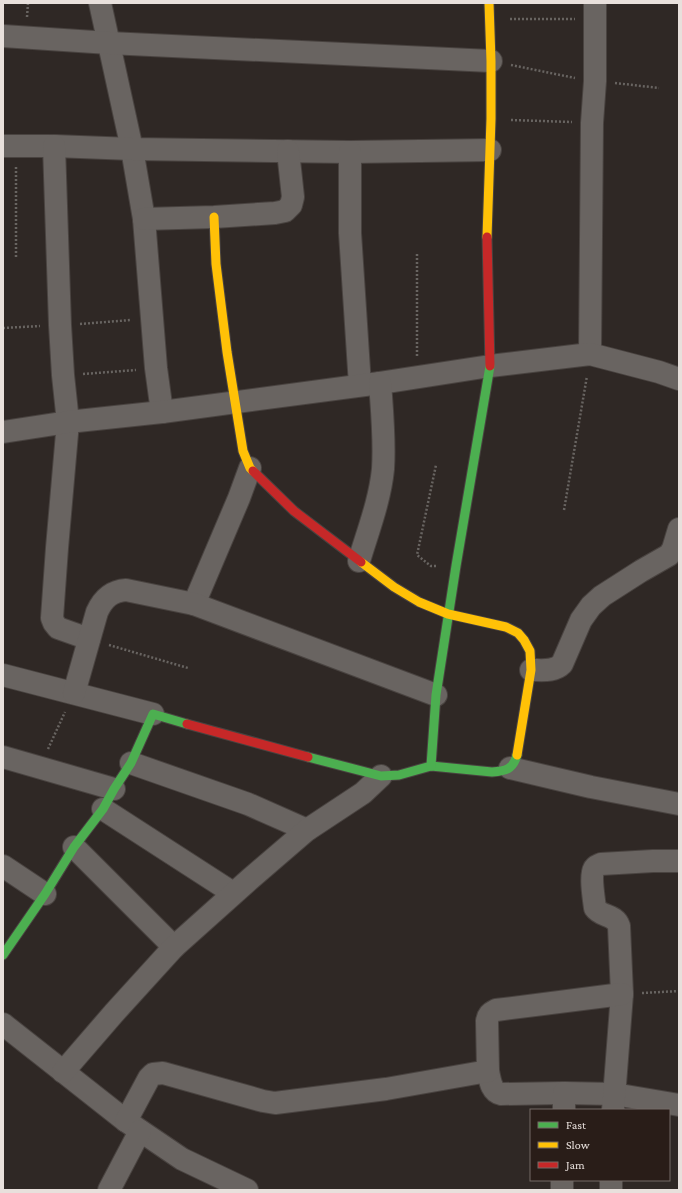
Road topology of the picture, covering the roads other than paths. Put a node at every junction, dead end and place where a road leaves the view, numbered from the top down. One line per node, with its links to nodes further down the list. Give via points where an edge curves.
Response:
1 (100, 3): 5 (street)
2 (489, 3): 6 (street)
3 (595, 11): 15 (street)
4 (3, 36): 5 (street)
5 (108, 44): 6 (street); 9 (street)
6 (491, 61): 10 (street)
7 (10, 146): 8 (street)
8 (54, 146): 9 (street); 21 (street, via 60,325)
9 (132, 149): 11 (street); 14 (street)
10 (490, 150): 12 (street); 16 (street, via 486,242)
11 (288, 151): 12 (street); 13 (street, via 293,196 291,205 285,211)
12 (350, 152): 18 (street, via 350,234)
13 (214, 216): 14 (street); 19 (street, via 221,310)
14 (144, 219): 20 (street)
15 (590, 354): 16 (street); 17 (street)
16 (490, 366): 18 (street); 27 (street)
17 (679, 379)
18 (370, 384): 19 (street); 25 (street, via 384,434 383,470)
19 (236, 402): 20 (street); 23 (street, via 243,451)
20 (162, 412): 21 (street)
21 (68, 422): 22 (street); 28 (street, via 52,618 58,628)
22 (3, 432)
23 (250, 468): 25 (street, via 294,511); 26 (street)
24 (679, 529): 29 (street, via 669,555 602,596 592,606 581,620 558,668)
25 (359, 561): 27 (street, via 419,602)
26 (194, 604): 28 (street, via 119,590 102,602); 32 (street)
27 (448, 614): 29 (street, via 506,627 518,633 530,651); 32 (street)
28 (89, 640): 31 (street)
29 (531, 670): 37 (street, via 517,757)
30 (3, 675): 31 (street)
31 (74, 693): 33 (street)
32 (436, 695): 36 (street)
33 (153, 714): 35 (street); 38 (street)
34 (3, 757): 39 (street)
35 (131, 763): 39 (street); 42 (street, via 248,804)
36 (431, 766): 37 (street, via 492,772); 38 (street, via 399,775)
37 (510, 768): 40 (street)
38 (380, 776): 42 (street, via 345,807)
39 (114, 789): 41 (street)
40 (679, 804)
41 (103, 809): 43 (street); 46 (street)
42 (308, 830): 46 (street)
43 (74, 847): 47 (street); 48 (street)
44 (679, 861): 50 (street, via 601,864 593,870 595,908 615,919 619,926)
45 (3, 866): 47 (street)
46 (233, 893): 48 (street)
47 (45, 894): 49 (street)
48 (174, 947): 53 (street)
49 (3, 955)
50 (622, 994): 52 (street, via 496,1010 490,1013 487,1021); 55 (street)
51 (4, 1027): 53 (street)
52 (488, 1071): 54 (street, via 496,1093); 57 (street, via 386,1089 275,1103 158,1073 149,1078)
53 (63, 1072): 57 (street)
54 (564, 1101): 55 (street)
55 (613, 1102): 56 (street)
56 (679, 1105)
57 (133, 1126): 58 (street); 59 (street, via 182,1159)
58 (109, 1190)
59 (247, 1190)

